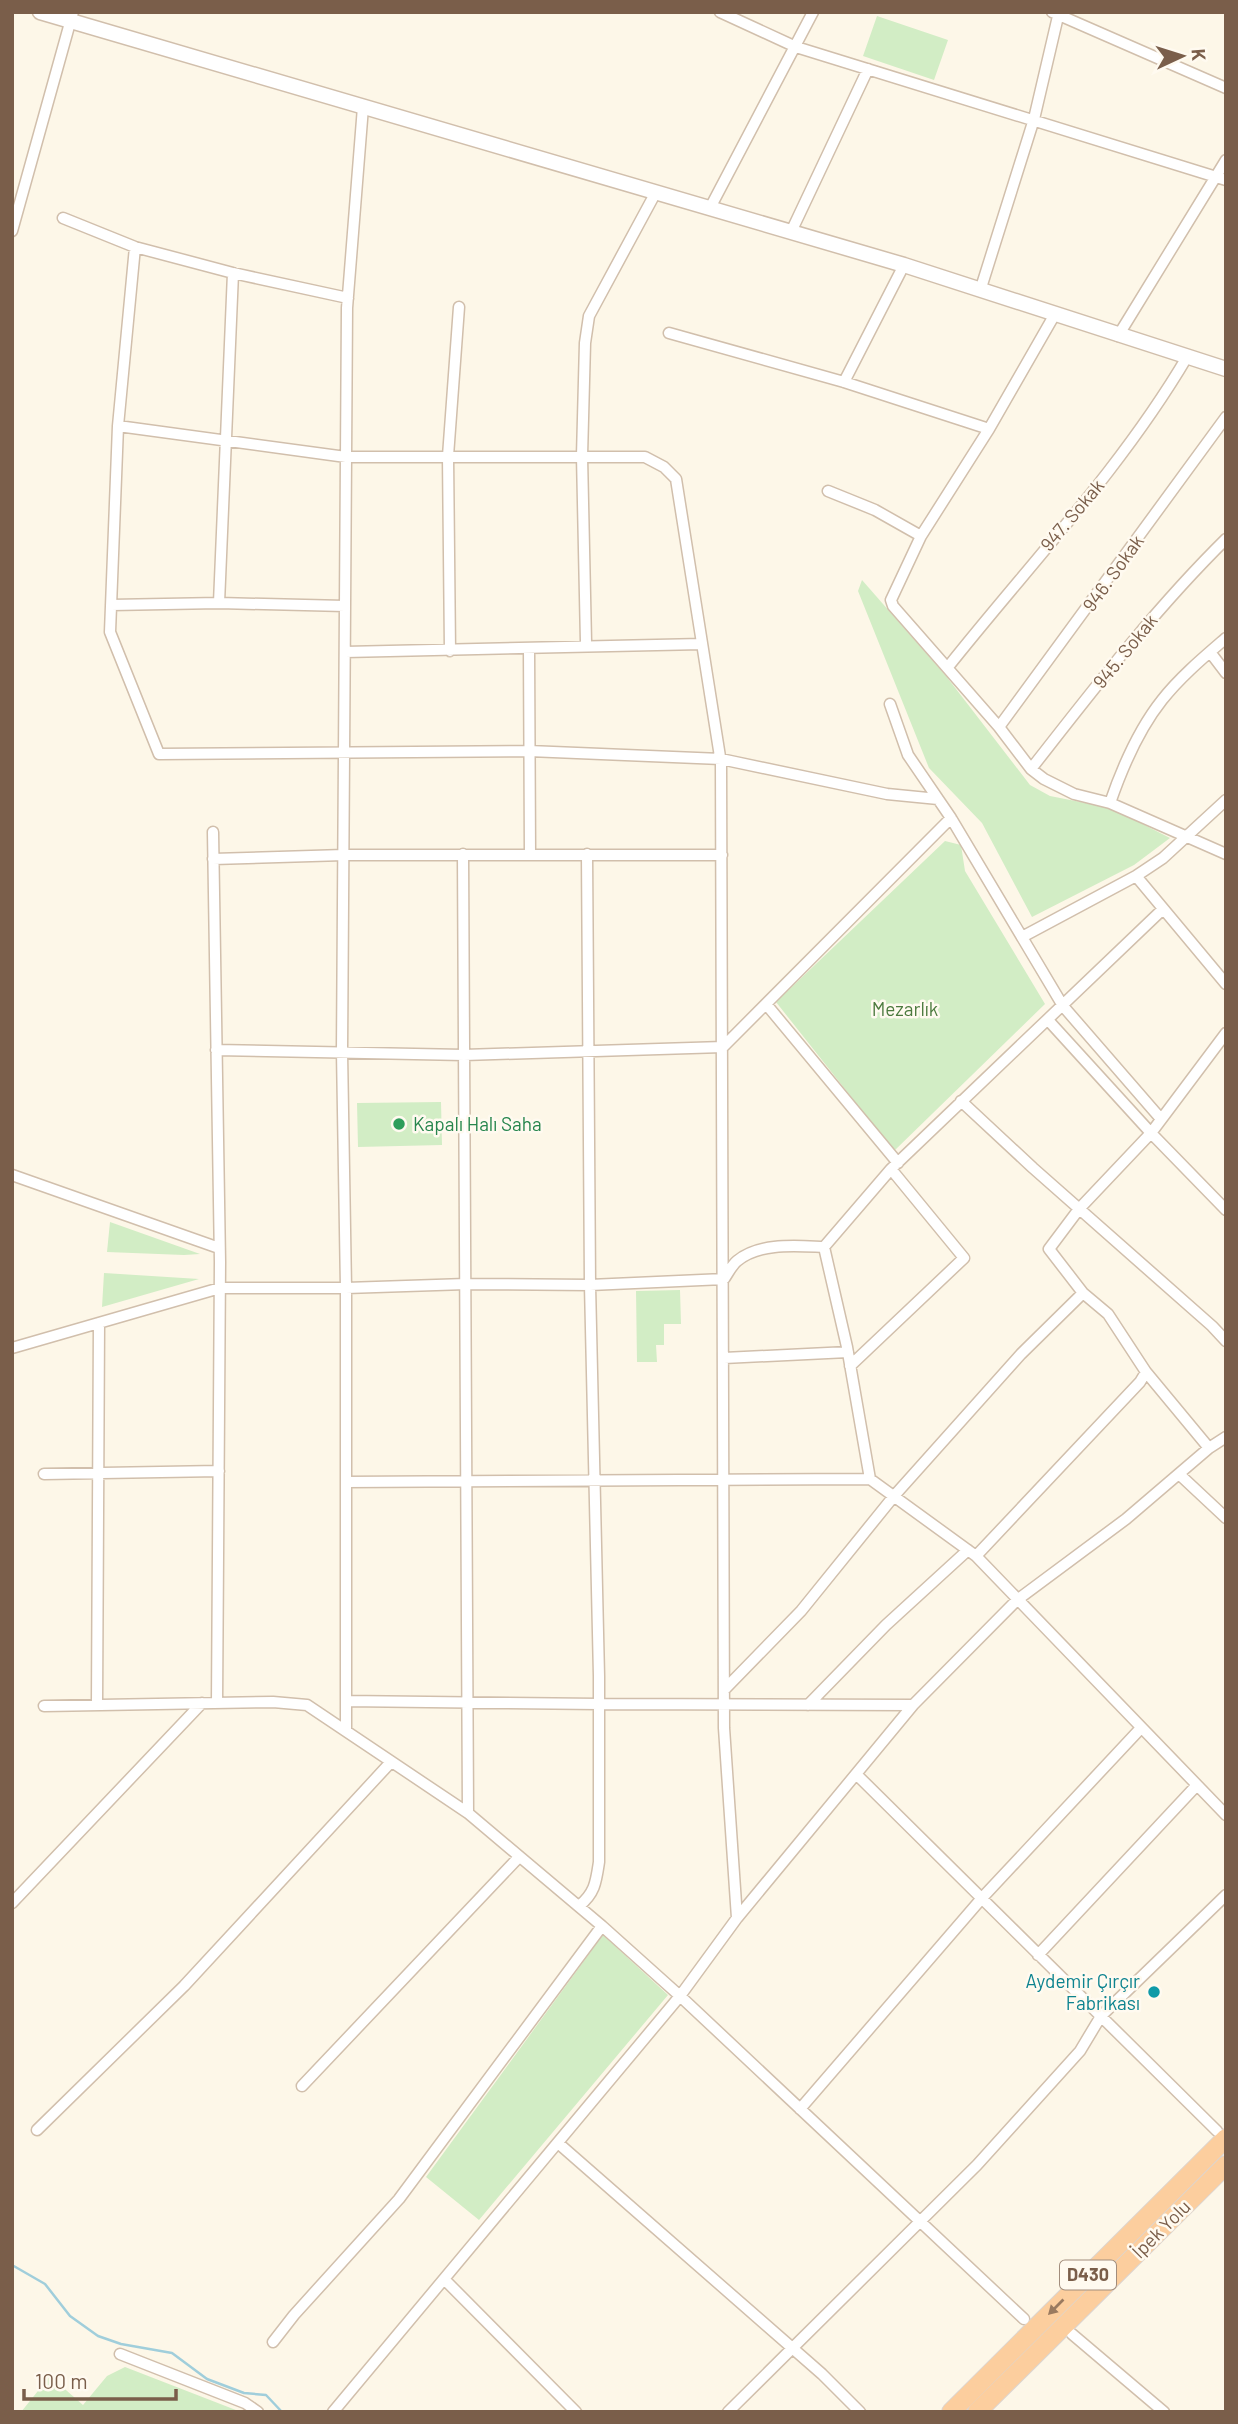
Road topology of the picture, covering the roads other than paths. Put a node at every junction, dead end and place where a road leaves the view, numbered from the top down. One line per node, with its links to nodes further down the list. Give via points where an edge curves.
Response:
1 (40, 12): 5 (street)
2 (720, 12): 6 (street)
3 (813, 12): 6 (street)
4 (1056, 13): 8 (street); 10 (street)
5 (71, 17): 9 (street); 16 (street)
6 (796, 47): 7 (street); 14 (street)
7 (868, 69): 10 (street); 17 (street)
8 (1226, 88)
9 (363, 107): 13 (street); 22 (street)
10 (1034, 119): 12 (street); 21 (street)
11 (1226, 160): 12 (street)
12 (1221, 178): 26 (street)
13 (656, 192): 14 (street); 35 (street, via 589,316)
14 (710, 208): 17 (street)
15 (63, 218): 18 (street)
16 (12, 230)
17 (790, 232): 19 (street)
18 (135, 247): 20 (street); 31 (street)
19 (904, 265): 21 (street); 29 (street)
20 (233, 273): 22 (street); 33 (street)
21 (980, 290): 24 (street)
22 (348, 298): 36 (street)
23 (459, 307): 34 (street)
24 (1055, 314): 26 (street); 32 (street)
25 (669, 332): 29 (street)
26 (1118, 336): 27 (street)
27 (1187, 357): 28 (street); 50 (street, 947. Sokak, via 1108,472)
28 (1226, 369)
29 (844, 382): 32 (street)
30 (1226, 417): 53 (street, 946. Sokak)
31 (118, 426): 33 (street); 41 (street)
32 (989, 429): 38 (street)
33 (225, 442): 36 (street); 40 (street)
34 (448, 456): 35 (street); 36 (street); 47 (street)
35 (582, 456): 44 (street); 45 (street, via 645,457 676,479)
36 (346, 457): 42 (street)
37 (828, 491): 38 (street)
38 (921, 536): 50 (street, via 891,600)
39 (1226, 539): 57 (street, 945. Sokak, via 1133,640)
40 (219, 603): 41 (street); 42 (street)
41 (111, 605): 55 (street, via 110,632 159,754)
42 (345, 606): 48 (street)
43 (1226, 638): 49 (street)
44 (586, 642)
45 (702, 644): 46 (street); 56 (street)
46 (529, 648): 47 (street); 54 (street)
47 (450, 651): 48 (street)
48 (345, 652): 55 (street)
49 (1210, 652): 51 (street); 60 (street, via 1162,700 1144,727)
50 (948, 667): 53 (street)
51 (1226, 673)
52 (890, 704): 58 (street, via 908,755)
53 (999, 727): 57 (street)
54 (529, 751): 55 (street); 56 (street); 65 (street)
55 (344, 752): 67 (street)
56 (721, 759): 58 (street, via 887,794); 69 (street)
57 (1031, 769): 60 (street, via 1074,794)
58 (938, 799): 61 (street)
59 (1226, 800): 63 (street)
60 (1110, 803): 63 (street)
61 (951, 818): 73 (street); 75 (street)
62 (213, 832): 70 (street)
63 (1188, 836): 66 (street); 71 (street)
64 (463, 854): 65 (street); 67 (street); 83 (street)
65 (530, 854): 68 (street)
66 (1226, 854)
67 (344, 855): 70 (street); 81 (street)
68 (587, 855): 69 (street); 82 (street)
69 (722, 855): 79 (street)
70 (213, 859): 80 (street)
71 (1136, 876): 72 (street); 73 (street)
72 (1163, 909): 74 (street); 76 (street)
73 (1021, 937): 76 (street)
74 (1226, 984)
75 (766, 1004): 79 (street); 87 (street)
76 (1063, 1006): 77 (street); 85 (street)
77 (1048, 1020): 84 (street); 86 (street)
78 (1226, 1033): 85 (street)
79 (723, 1047): 82 (street); 93 (street)
80 (216, 1051): 81 (street); 92 (street)
81 (342, 1052): 83 (street); 97 (street)
82 (589, 1052): 83 (street); 95 (street)
83 (464, 1055): 94 (street)
84 (961, 1101): 87 (street); 89 (street)
85 (1161, 1119): 86 (street)
86 (1151, 1133): 89 (street); 90 (street)
87 (895, 1166): 91 (street); 104 (street, via 964,1258)
88 (12, 1175): 92 (street)
89 (1079, 1209): 98 (street, via 1049,1249); 100 (street)
90 (1226, 1210)
91 (824, 1247): 93 (street, via 786,1245 748,1254 735,1262); 102 (street)
92 (219, 1248): 96 (street)
93 (724, 1279): 95 (street); 103 (street)
94 (466, 1284): 95 (street); 97 (street); 113 (street)
95 (590, 1285): 116 (street)
96 (220, 1288): 97 (street); 99 (street); 108 (street)
97 (346, 1288): 115 (street)
98 (1083, 1293): 105 (street, via 1108,1314); 117 (street, via 1021,1354)
99 (99, 1323): 101 (street); 110 (street)
100 (1226, 1341)
101 (12, 1348)
102 (848, 1352): 103 (street); 104 (street)
103 (724, 1357): 114 (street)
104 (850, 1366): 112 (street)
105 (1146, 1373): 107 (street); 119 (street)
106 (1226, 1437): 107 (street)
107 (1209, 1448): 111 (street)
108 (219, 1471): 110 (street); 125 (street)
109 (44, 1474): 110 (street)
110 (99, 1474): 128 (street)
111 (1180, 1475): 118 (street); 120 (street)
112 (870, 1479): 114 (street); 117 (street)
113 (467, 1480): 115 (street); 116 (street); 123 (street)
114 (724, 1480): 116 (street); 121 (street)
115 (345, 1482): 122 (street)
116 (594, 1482): 127 (street)
117 (894, 1496): 119 (street); 121 (street, via 815,1595)
118 (1226, 1518)
119 (972, 1553): 120 (street); 129 (street, via 886,1625)
120 (1017, 1600): 130 (street); 132 (street)
121 (724, 1689): 126 (street)
122 (346, 1701): 123 (street); 133 (street)
123 (468, 1701): 127 (street); 137 (street)
124 (202, 1703): 125 (street); 128 (street); 142 (street)
125 (217, 1703): 133 (street, via 307,1705)
126 (724, 1703): 127 (street); 129 (street); 144 (street)
127 (599, 1704): 143 (street, via 599,1862 591,1897)
128 (97, 1705): 131 (street)
129 (808, 1705): 130 (street)
130 (913, 1705): 135 (street)
131 (44, 1706)
132 (1141, 1728): 136 (street); 141 (street)
133 (346, 1731): 134 (street)
134 (391, 1762): 137 (street); 151 (street, via 184,1986)
135 (856, 1773): 141 (street); 144 (street)
136 (1197, 1785): 138 (street); 146 (street)
137 (468, 1814): 139 (street)
138 (1226, 1815)
139 (519, 1857): 143 (street); 149 (street)
140 (1226, 1895): 148 (street)
141 (982, 1898): 146 (street); 150 (street)
142 (12, 1903)
143 (579, 1906): 145 (street)
144 (737, 1918): 147 (street)
145 (602, 1926): 147 (street); 159 (street, via 398,2199)
146 (1038, 1955): 148 (street)
147 (680, 1996): 150 (street); 153 (street)
148 (1101, 2017): 152 (street); 155 (street, via 1080,2051 977,2165)
149 (302, 2086)
150 (800, 2109): 155 (street)
151 (37, 2130)
152 (1221, 2135): 167 (highway, D430, one-way to 167)
153 (558, 2143): 156 (street); 160 (street)
154 (1226, 2165): 168 (highway, İpek Yolu / D430)
155 (919, 2220): 157 (street); 160 (street)
156 (444, 2279): 162 (street); 164 (street)
157 (1024, 2319)
158 (1072, 2334): 169 (street)
159 (273, 2342)
160 (791, 2347): 165 (street); 166 (street)
161 (120, 2354): 163 (street)
162 (573, 2411)
163 (258, 2412)
164 (333, 2412)
165 (728, 2412)
166 (860, 2412)
167 (951, 2412)
168 (977, 2412)
169 (1164, 2412)

